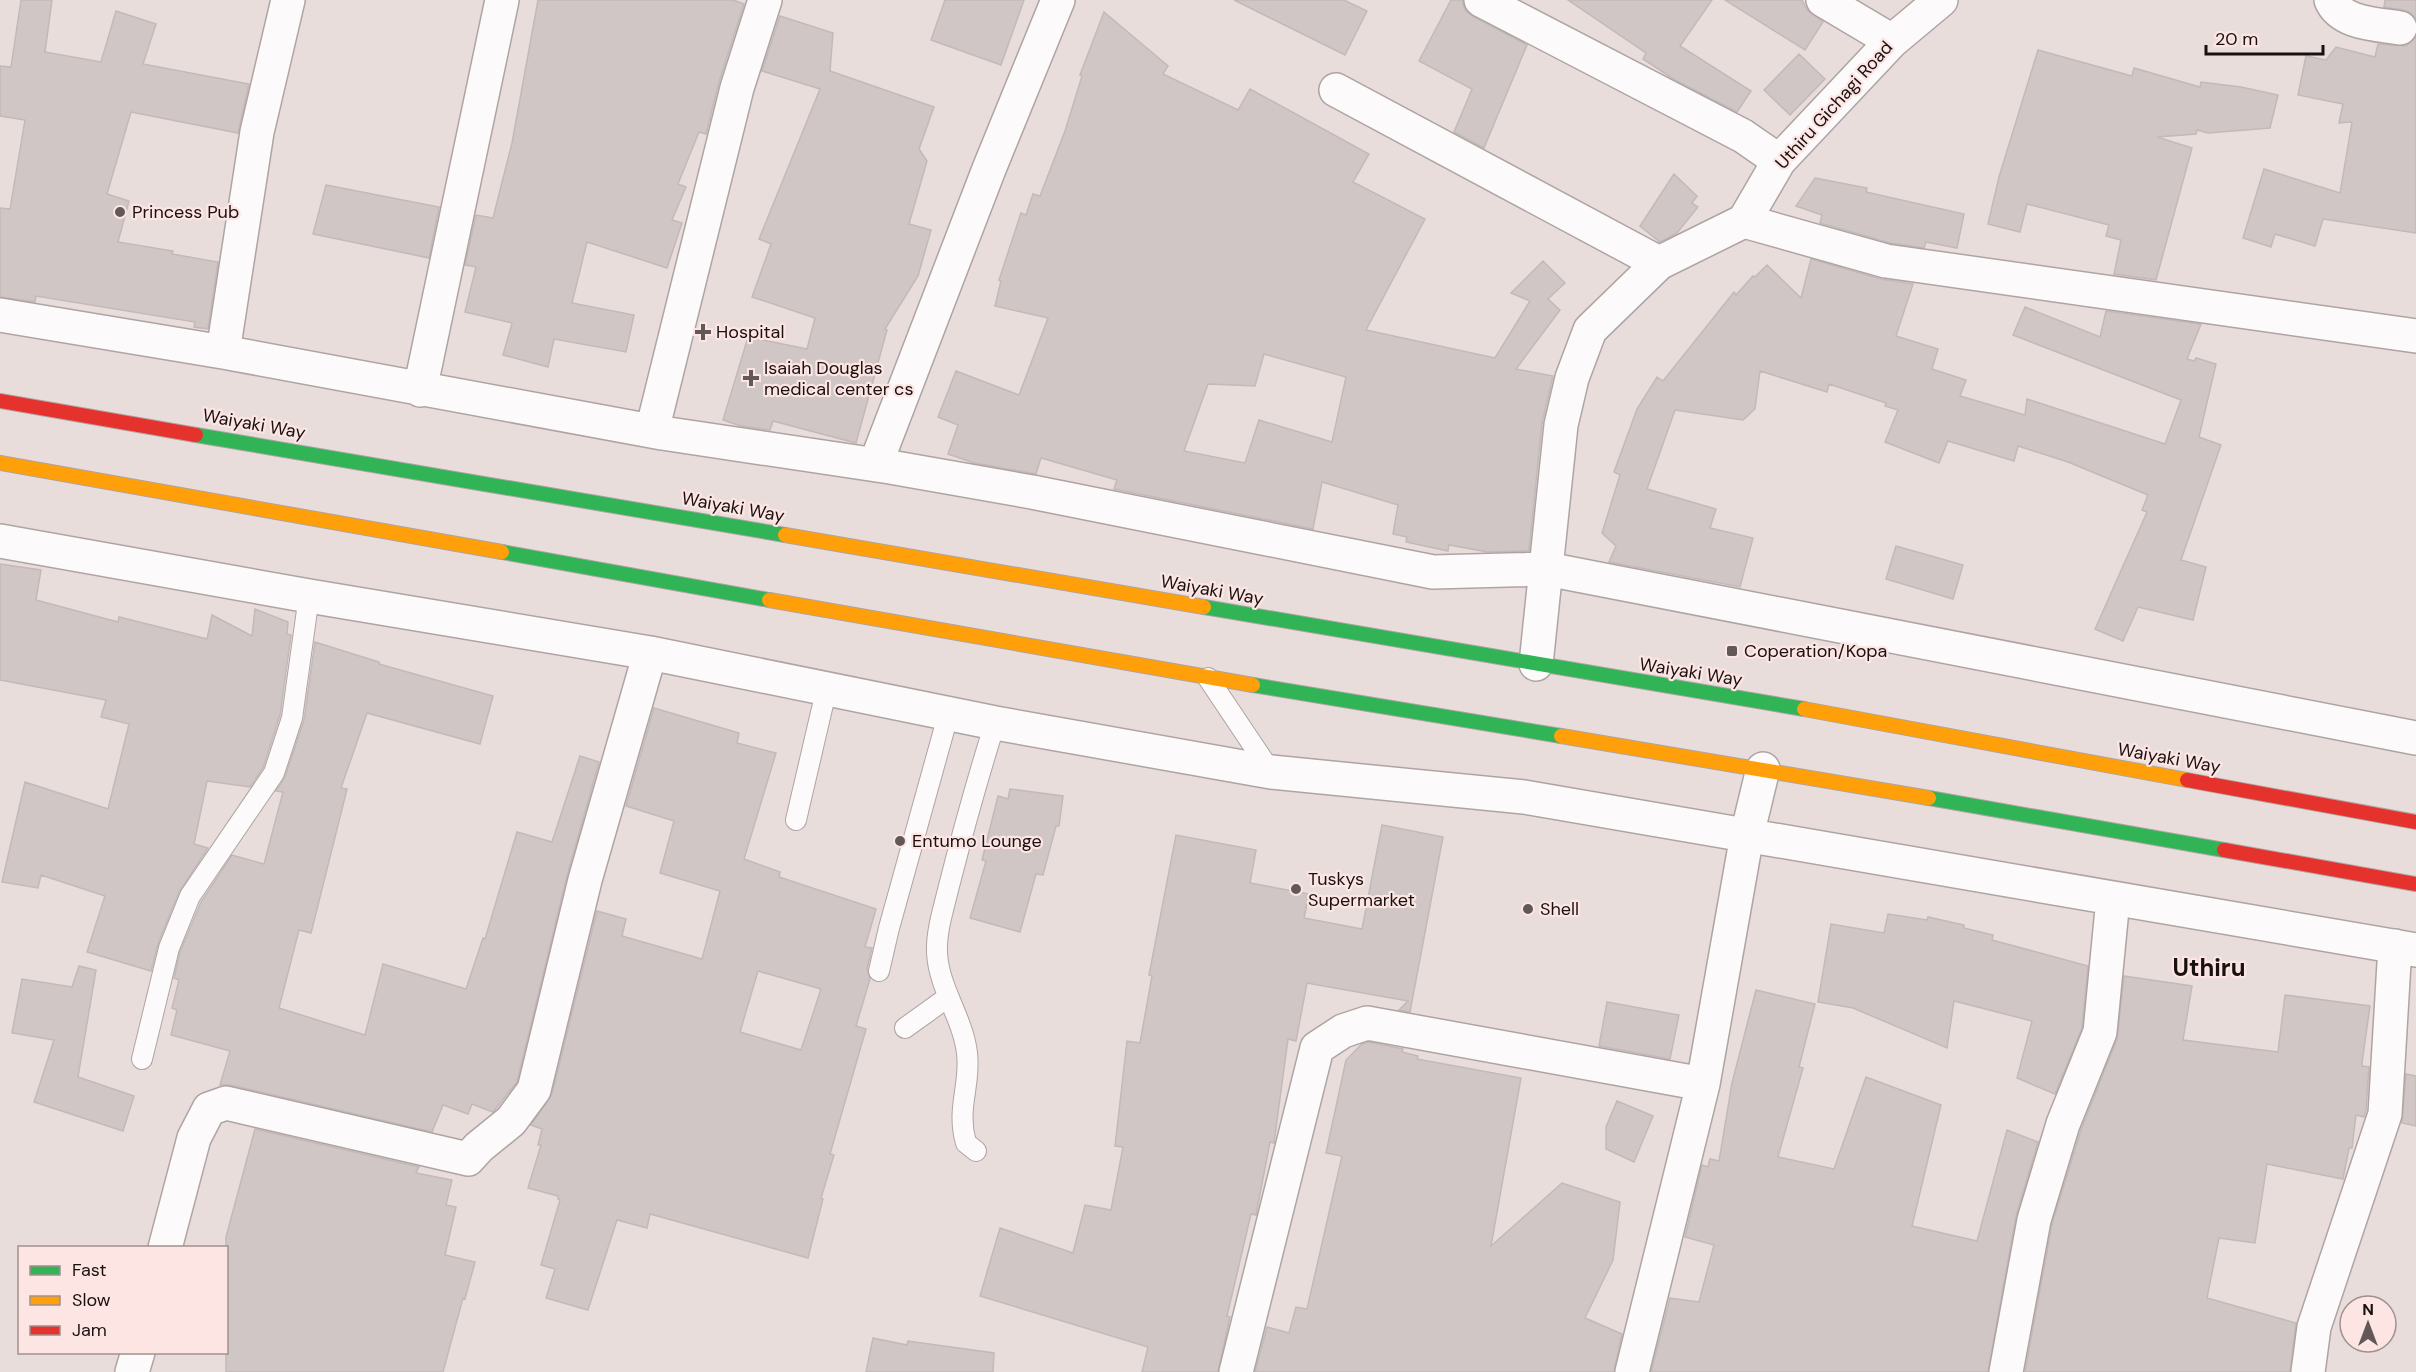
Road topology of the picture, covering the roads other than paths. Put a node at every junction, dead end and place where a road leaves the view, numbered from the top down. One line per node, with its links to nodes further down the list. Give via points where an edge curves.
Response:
1 (288, 0): 17 (street, via 257,132)
2 (502, 0): 18 (street)
3 (765, 0): 20 (street, via 737,88)
4 (1058, 0): 22 (street)
5 (1481, 0): 12 (street, via 1743,136)
6 (1823, 0): 10 (street)
7 (1941, 0): 10 (street, Uthiru Gichagi Road)
8 (2331, 0): 9 (street, via 2335,10 2355,21)
9 (2400, 28)
10 (1892, 40): 12 (street, Uthiru Gichagi Road)
11 (1336, 90): 14 (street)
12 (1779, 161): 13 (street, Uthiru Gichagi Road)
13 (1744, 221): 14 (street); 16 (street, via 1886,261)
14 (1659, 263): 24 (street, via 1590,330 1572,378 1561,425)
15 (0, 315): 17 (street)
16 (2416, 336)
17 (223, 352): 18 (street)
18 (420, 390): 20 (street)
19 (0, 400): 27 (highway, Waiyaki Way)
20 (652, 430): 22 (street)
21 (0, 463): 28 (highway)
22 (877, 465): 24 (street, via 1434,572)
23 (0, 542): 25 (street)
24 (1547, 569): 27 (street); 32 (street)
25 (309, 596): 26 (street); 44 (lane, via 292,718 274,773 190,896 169,948)
26 (650, 653): 29 (street); 47 (street, via 585,880 534,1090 511,1121 468,1159 226,1103 208,1109 194,1137)
27 (1536, 664): 36 (highway, Waiyaki Way)
28 (1208, 678): 33 (highway); 34 (lane)
29 (826, 687): 30 (street); 35 (lane)
30 (949, 712): 31 (street); 41 (lane)
31 (995, 723): 34 (street); 42 (lane, via 939,929 937,952)
32 (2414, 731)
33 (1763, 769): 37 (street); 38 (highway)
34 (1271, 772): 37 (street, via 1524,797)
35 (796, 820)
36 (2416, 822)
37 (1747, 835): 39 (street); 45 (street)
38 (2416, 884)
39 (2113, 899): 40 (street); 52 (street, via 2100,1032 2063,1124 2034,1220)
40 (2405, 948): 53 (street, via 2385,1114 2314,1327)
41 (879, 971)
42 (948, 997): 43 (lane); 46 (lane, via 968,1057 962,1130 966,1143)
43 (905, 1028)
44 (142, 1059)
45 (1703, 1084): 50 (street, via 1367,1023 1342,1031 1317,1048); 51 (street)
46 (976, 1151)
47 (166, 1246)
48 (138, 1354): 49 (street)
49 (132, 1372)
50 (1236, 1372)
51 (1632, 1372)
52 (2006, 1372)
53 (2308, 1372)

